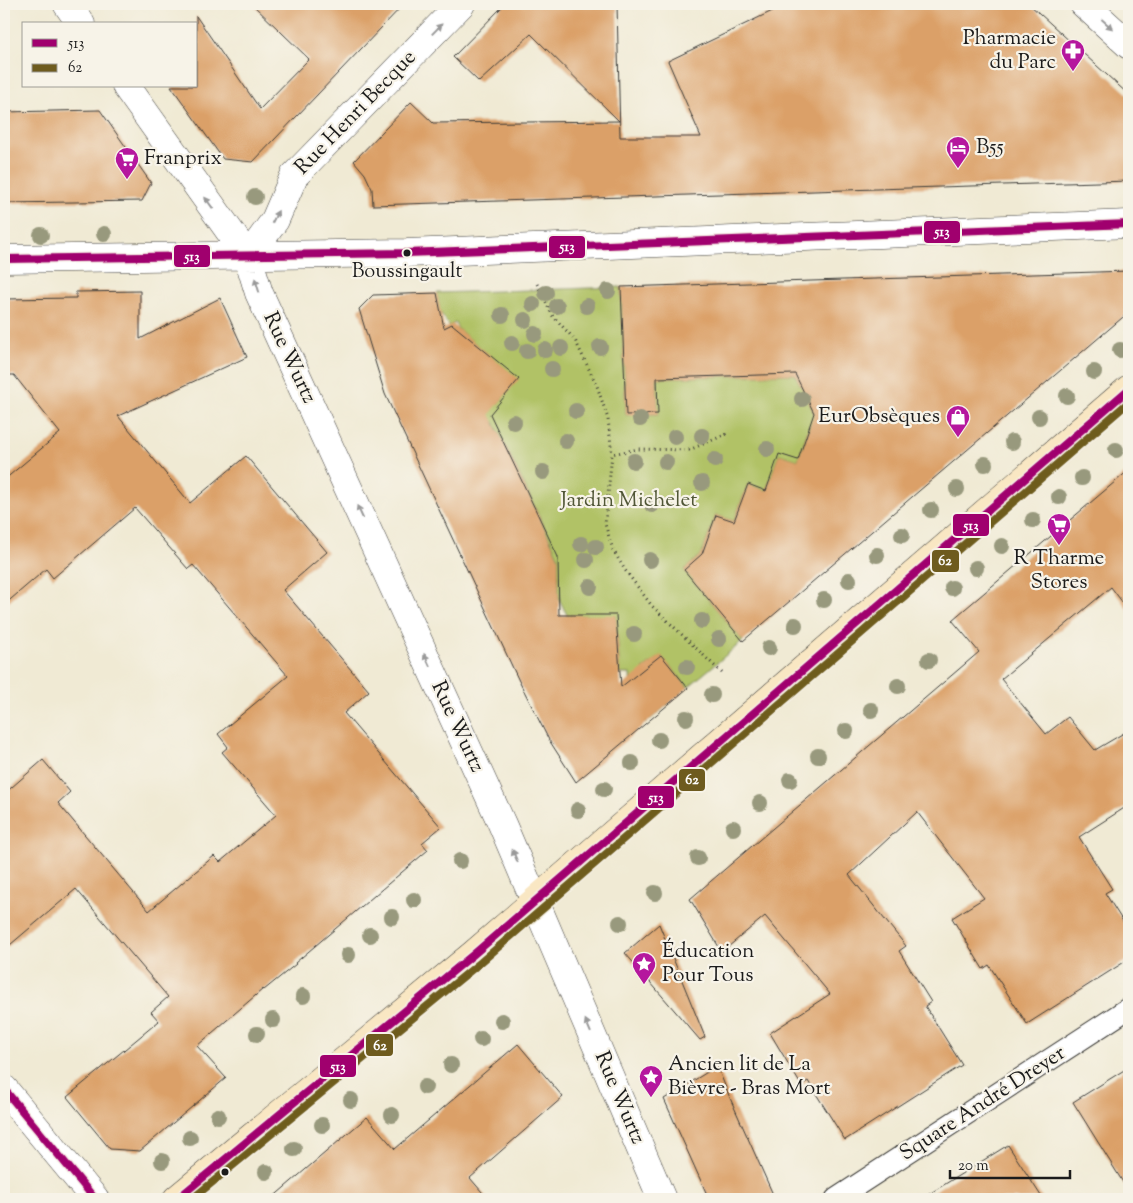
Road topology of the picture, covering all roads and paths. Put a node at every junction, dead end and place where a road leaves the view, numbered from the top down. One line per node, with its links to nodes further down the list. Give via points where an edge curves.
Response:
1 (66, 4): 4 (street)
2 (461, 4): 8 (street, Rue Henri Becque, one-way to 2, via 274,220 294,176)
3 (1084, 4): 5 (street, one-way to 5)
4 (80, 22)
5 (1129, 45)
6 (127, 88): 8 (street, Rue Wurtz, one-way to 6)
7 (1129, 224): 8 (street)
8 (248, 257): 9 (street); 15 (street, Rue Wurtz, one-way to 8, via 259,293)
9 (4, 259)
10 (537, 283): 13 (path, via 552,315 576,340 597,386 608,419)
11 (1129, 389): 15 (main road)
12 (727, 434): 13 (path, via 689,450 638,449)
13 (612, 454): 14 (path, via 605,524 613,550 652,606)
14 (722, 673)
15 (535, 901): 19 (main road); 20 (street, Rue Wurtz, one-way to 15)
16 (1129, 1008): 21 (lane, Square André Dreyer)
17 (4, 1089): 18 (street)
18 (95, 1199)
19 (177, 1199)
20 (662, 1199)
21 (836, 1199)

